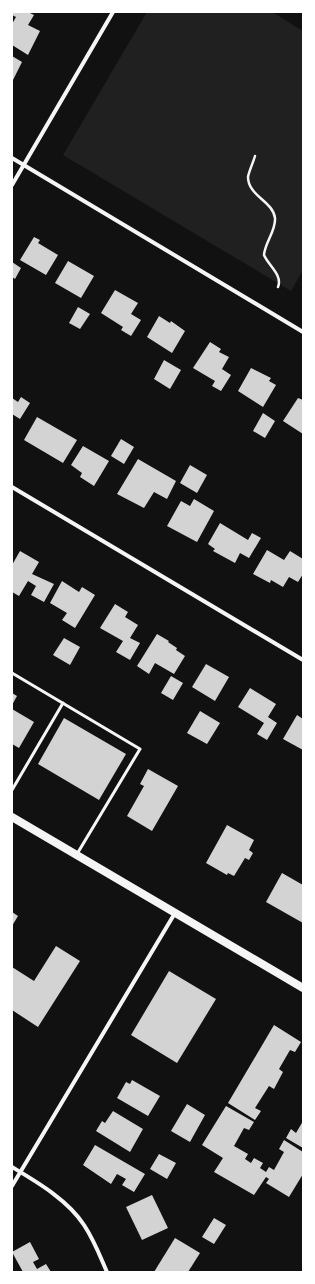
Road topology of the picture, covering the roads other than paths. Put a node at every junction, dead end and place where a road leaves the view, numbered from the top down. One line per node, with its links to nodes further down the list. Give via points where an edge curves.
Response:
1 (113, 12): 3 (street)
2 (12, 158): 3 (street)
3 (24, 165): 4 (street); 5 (street)
4 (12, 184)
5 (303, 332)
6 (12, 487): 7 (street)
7 (303, 660)
8 (12, 673): 9 (lane)
9 (63, 703): 10 (lane); 12 (lane, via 140,749)
10 (12, 790)
11 (12, 817): 12 (main road)
12 (77, 854): 13 (main road)
13 (175, 913): 14 (main road); 16 (street)
14 (303, 988)
15 (12, 1167): 16 (street)
16 (20, 1172): 17 (street); 18 (street, via 73,1211 91,1237)
17 (12, 1186)
18 (107, 1272)

